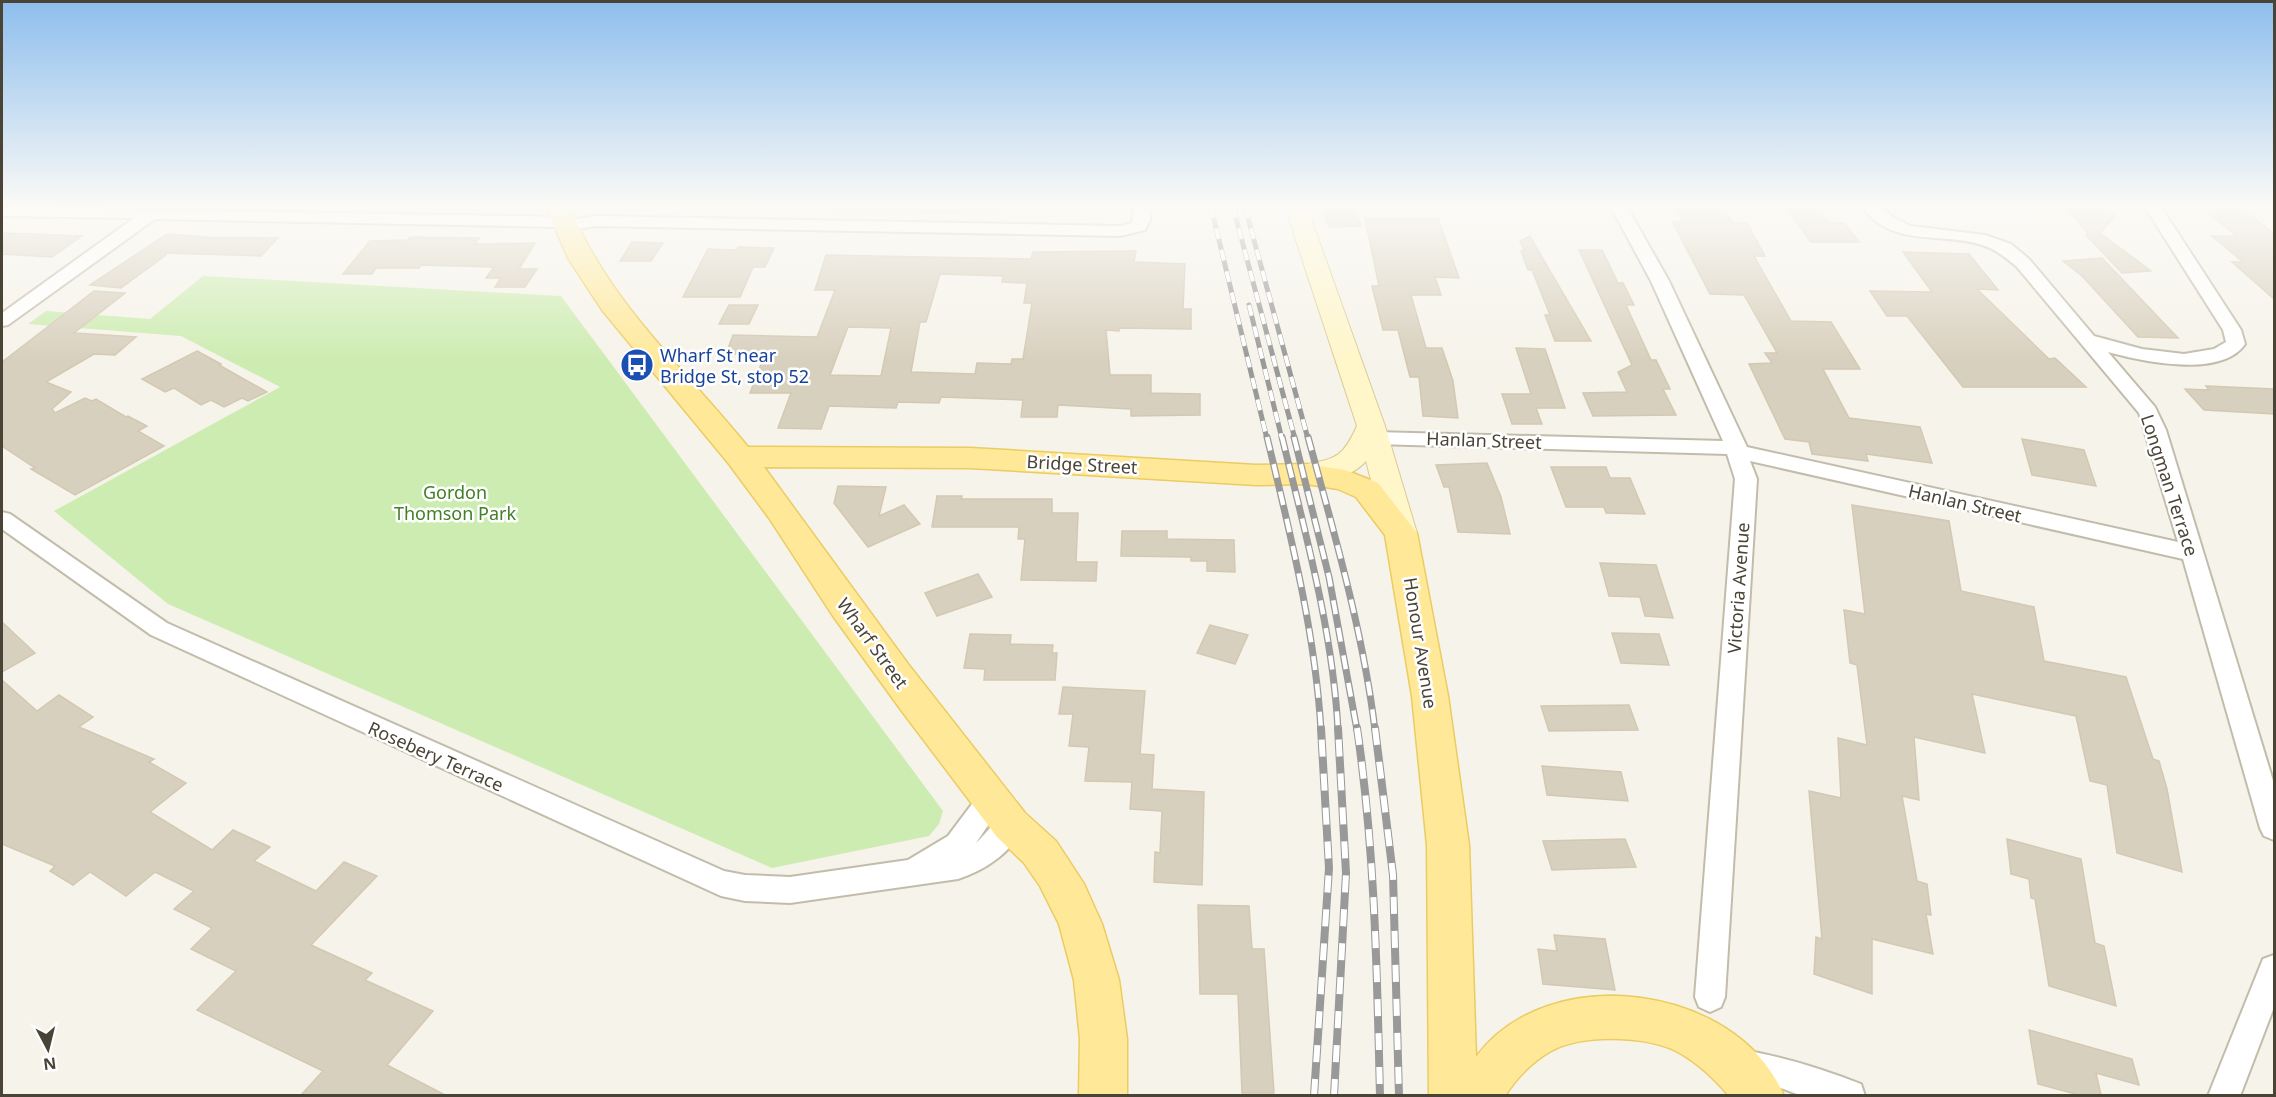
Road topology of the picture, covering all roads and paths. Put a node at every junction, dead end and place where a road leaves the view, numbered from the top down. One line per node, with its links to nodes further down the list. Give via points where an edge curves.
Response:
1 (89, 258): 7 (street)
2 (581, 258): 13 (main road, Wharf Street, via 616,310)
3 (1314, 258): 11 (main road, Honour Avenue)
4 (1647, 258): 12 (street, Victoria Avenue)
5 (2018, 258): 8 (street, Longman Terrace)
6 (2184, 258): 9 (street, via 2237,341 2231,348 2211,356)
7 (2, 321)
8 (2086, 339): 9 (street, via 2133,353); 10 (street, Longman Terrace)
9 (2168, 358): 10 (street, via 2138,363)
10 (2120, 376): 17 (street, Longman Terrace, via 2151,418)
11 (1373, 432): 12 (street, Hanlan Street); 14 (main road, via 1353,461); 16 (main road, Honour Avenue)
12 (1738, 450): 17 (street, Hanlan Street); 21 (street, Victoria Avenue, via 1746,479)
13 (739, 457): 14 (main road, Bridge Street, via 959,458 1256,475); 18 (main road, Wharf Street, via 792,524 855,621)
14 (1306, 474): 16 (main road, Bridge Street, via 1360,486 1374,497)
15 (2, 519): 18 (street, Rosebery Terrace, via 159,629 721,883 758,891 788,891 951,868 986,851)
16 (1401, 533): 24 (main road, Honour Avenue, via 1430,696 1448,845)
17 (2192, 553): 19 (street, Longman Terrace)
18 (1001, 813): 23 (main road, Wharf Street, via 1035,846 1054,872 1079,924 1101,1007)
19 (2274, 828)
20 (2274, 969): 27 (street)
21 (1710, 997)
22 (1746, 1080): 25 (main road, via 1699,1038 1658,1023 1626,1018 1581,1020 1545,1029 1516,1047); 26 (street, via 1769,1069)
23 (1103, 1095)
24 (1453, 1095)
25 (1478, 1095)
26 (1849, 1095)
27 (2224, 1095)

